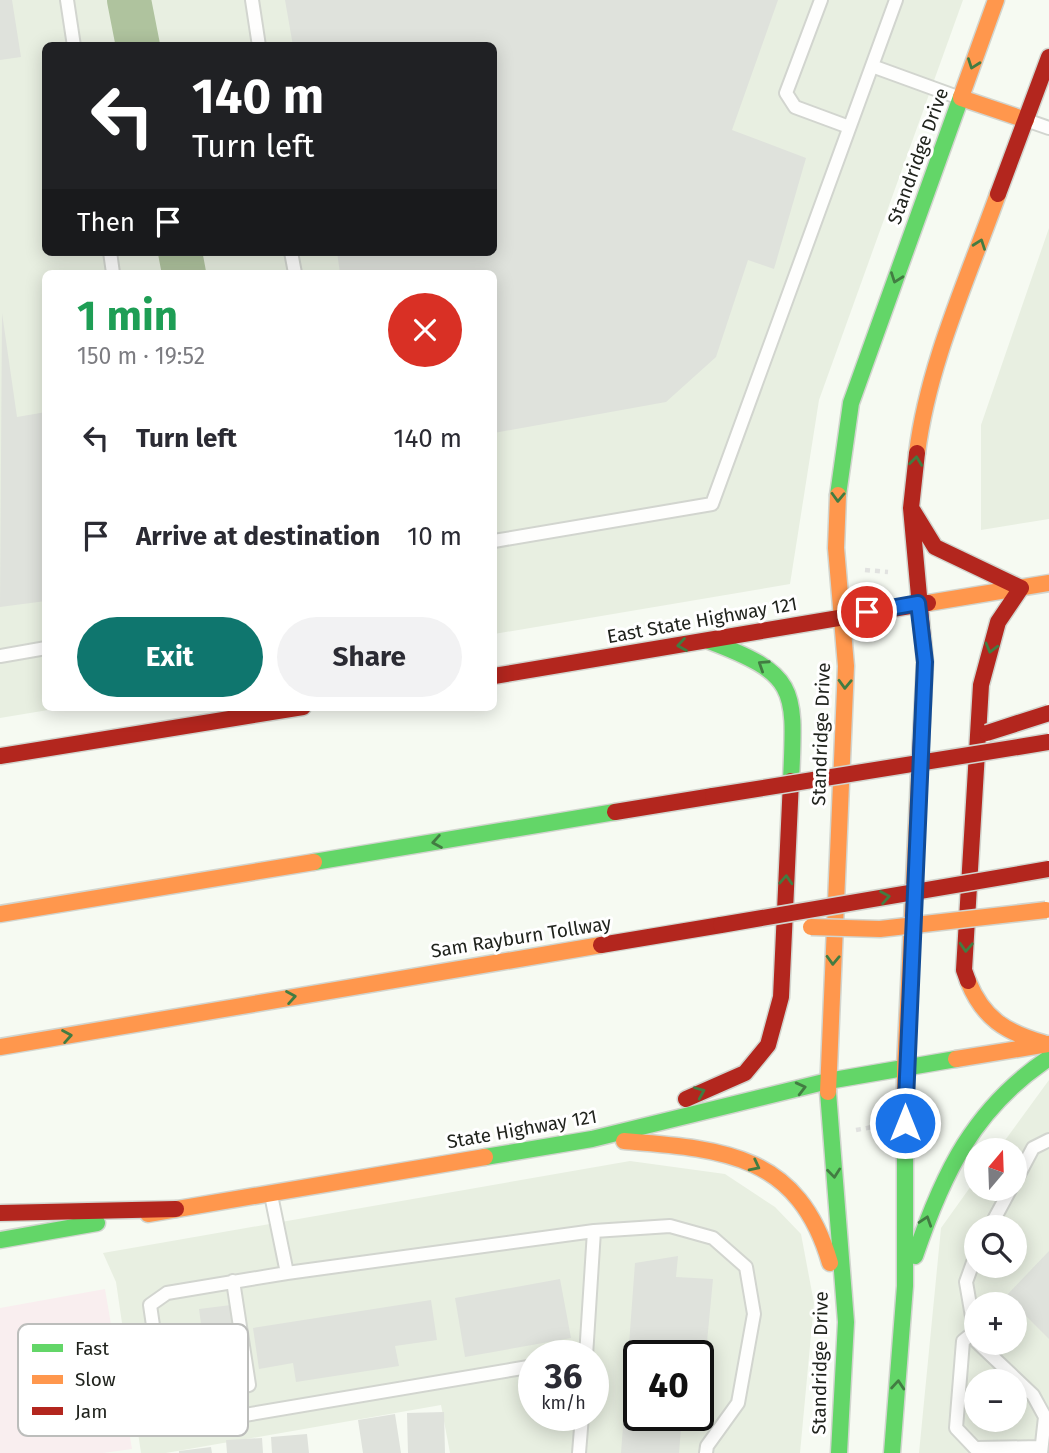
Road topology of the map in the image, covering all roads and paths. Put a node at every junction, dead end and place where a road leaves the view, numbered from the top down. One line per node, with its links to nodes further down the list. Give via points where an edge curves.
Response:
1 (67, 0): 6 (lane)
2 (252, 0): 7 (lane)
3 (821, 0): 12 (lane, via 786,93 795,107)
4 (896, 0): 9 (lane)
5 (996, 0): 10 (main road, Standridge Drive, one-way to 10)
6 (74, 42)
7 (258, 42)
8 (1049, 57): 11 (main road)
9 (872, 66): 10 (lane); 12 (lane)
10 (961, 98): 11 (main road); 21 (main road, Standridge Drive, one-way to 21, via 851,403 839,476 836,548)
11 (1026, 120): 13 (lane); 14 (main road, one-way to 11, via 921,422 948,331)
12 (849, 127): 15 (lane, via 712,504)
13 (1049, 128)
14 (911, 508): 19 (main road, via 935,547); 20 (main road)
15 (497, 540)
16 (864, 570): 17 (path)
17 (900, 573)
18 (1049, 583): 19 (main road)
19 (1021, 588): 20 (main road); 38 (main road, one-way to 38, via 998,622 981,685 964,970 979,1007 1006,1033)
20 (918, 603): 21 (main road, East State Highway 121); 39 (main road, via 925,662)
21 (842, 616): 22 (main road, East State Highway 121); 40 (main road, Standridge Drive, one-way to 40, via 846,666)
22 (709, 641): 25 (main road, East State Highway 121, one-way to 25); 43 (main road, one-way to 22, via 745,1073 768,1045 781,997 794,719 788,690 767,663)
23 (42, 649): 24 (lane)
24 (0, 656)
25 (497, 676)
26 (278, 711): 29 (main road)
27 (1049, 713): 30 (main road, bridge)
28 (1049, 742): 30 (main road, bridge)
29 (0, 756)
30 (868, 770): 33 (main road, one-way to 33, bridge)
31 (1049, 869): 36 (main road, Sam Rayburn Tollway, one-way to 31, bridge)
32 (41, 891): 33 (main road)
33 (109, 896): 35 (main road)
34 (1047, 910): 36 (main road, bridge, via 880,929)
35 (0, 914)
36 (721, 925): 37 (main road, Sam Rayburn Tollway, one-way to 36)
37 (0, 1047)
38 (1049, 1049): 39 (main road, State Highway 121); 53 (main road, one-way to 38, via 932,1201 972,1128)
39 (905, 1067): 40 (main road, State Highway 121); 53 (main road)
40 (828, 1081): 43 (main road, State Highway 121, one-way to 40); 58 (main road, Standridge Drive, one-way to 58)
41 (889, 1124): 42 (path)
42 (855, 1130)
43 (592, 1139): 46 (main road, State Highway 121); 58 (main road, one-way to 58, via 720,1151 755,1164 785,1183 814,1218 827,1247)
44 (1049, 1140): 45 (lane, via 1033,1148)
45 (1027, 1159)
46 (271, 1194): 47 (main road, State Highway 121); 51 (lane)
47 (176, 1209): 48 (main road); 50 (main road, State Highway 121)
48 (0, 1213)
49 (594, 1231): 51 (lane); 56 (lane); 65 (lane, via 670,1226 713,1238 746,1267 754,1314 738,1404)
50 (0, 1240)
51 (287, 1273): 52 (lane)
52 (233, 1281): 54 (lane, via 167,1293 150,1305); 55 (lane)
53 (905, 1286): 67 (main road, one-way to 53)
54 (153, 1324)
55 (240, 1324)
56 (587, 1340)
57 (964, 1341): 63 (lane, via 956,1428 975,1448)
58 (844, 1344): 66 (main road, Standridge Drive)
59 (992, 1355): 63 (lane, via 1033,1395 1045,1417)
60 (518, 1369): 61 (lane)
61 (248, 1414)
62 (581, 1431): 64 (lane)
63 (1041, 1450)
64 (579, 1453)
65 (706, 1453)
66 (839, 1453)
67 (892, 1453)

